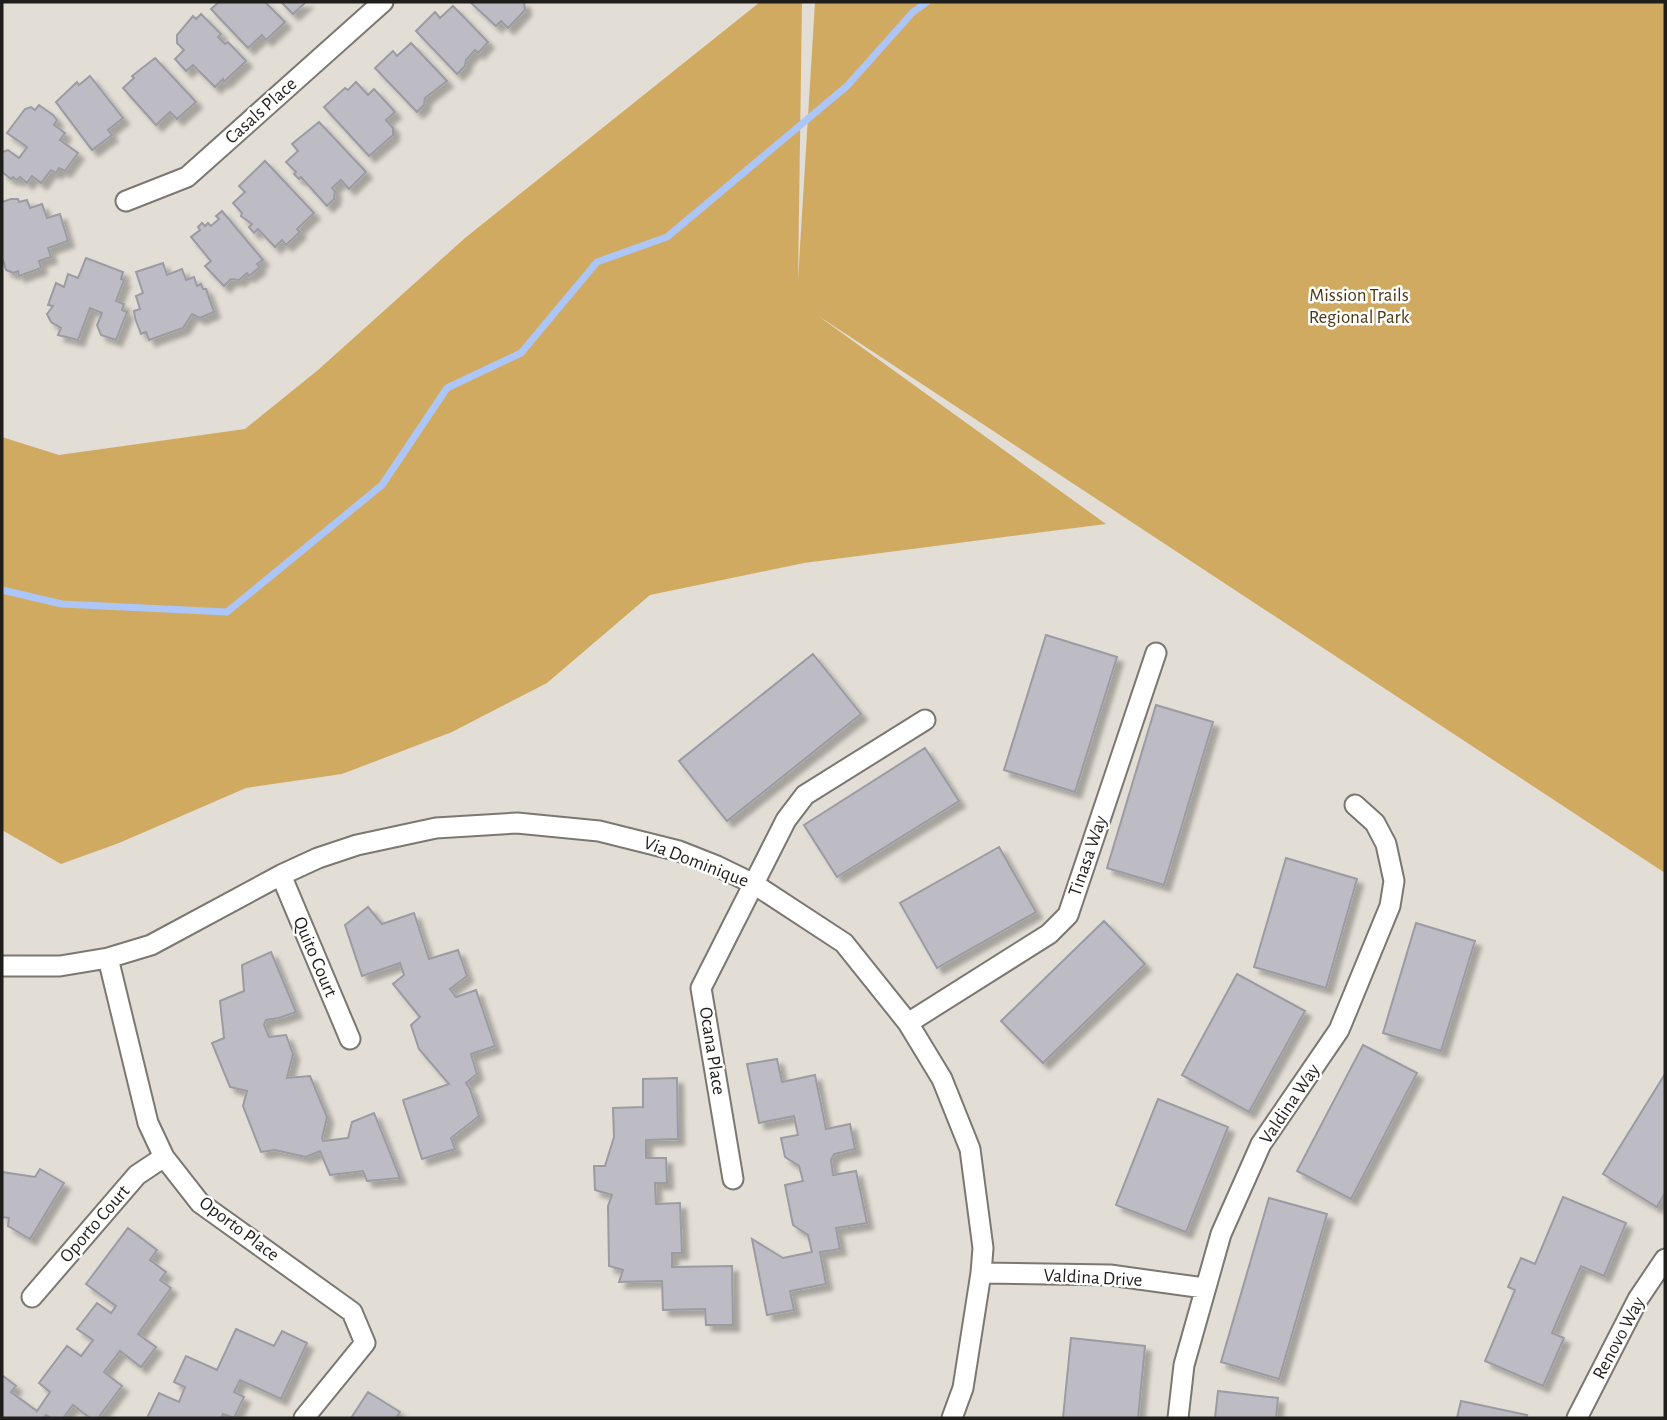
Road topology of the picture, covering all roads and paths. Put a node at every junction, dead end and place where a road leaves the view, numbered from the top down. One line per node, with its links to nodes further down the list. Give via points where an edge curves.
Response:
1 (383, 2): 2 (street, Casals Place, via 187,177)
2 (127, 201)
3 (1156, 653): 10 (street, Tinasa Way, via 1068,915 1049,934)
4 (925, 720): 7 (street, Ocana Place, via 805,795 786,820)
5 (1355, 805): 16 (street, Valdina Way, via 1376,823 1386,844 1394,881 1390,906 1339,1030 1262,1144 1221,1234)
6 (281, 874): 7 (street, Via Dominique, via 396,835 450,826 517,823 639,839); 8 (street, Via Dominique, via 151,945); 11 (street, Quito Court)
7 (754, 884): 10 (street, Via Dominique, via 844,943); 13 (street, Ocana Place, via 701,988)
8 (107, 958): 9 (street, Via Dominique); 12 (street, Oporto Place, via 148,1124)
9 (2, 966)
10 (908, 1023): 15 (street, Via Dominique, via 942,1079 970,1149 983,1248)
11 (350, 1039)
12 (164, 1157): 17 (street, Oporto Court, via 137,1175); 18 (street, Oporto Place, via 200,1203 352,1312 365,1343)
13 (733, 1180)
14 (1665, 1259): 21 (street, Renovo Way, via 1638,1298)
15 (981, 1273): 16 (street, Valdina Drive, via 1111,1275); 19 (street, Via Dominique, via 963,1388)
16 (1204, 1288): 20 (street, Valdina Way, via 1184,1365)
17 (32, 1297)
18 (304, 1418)
19 (952, 1418)
20 (1178, 1418)
21 (1577, 1418)

